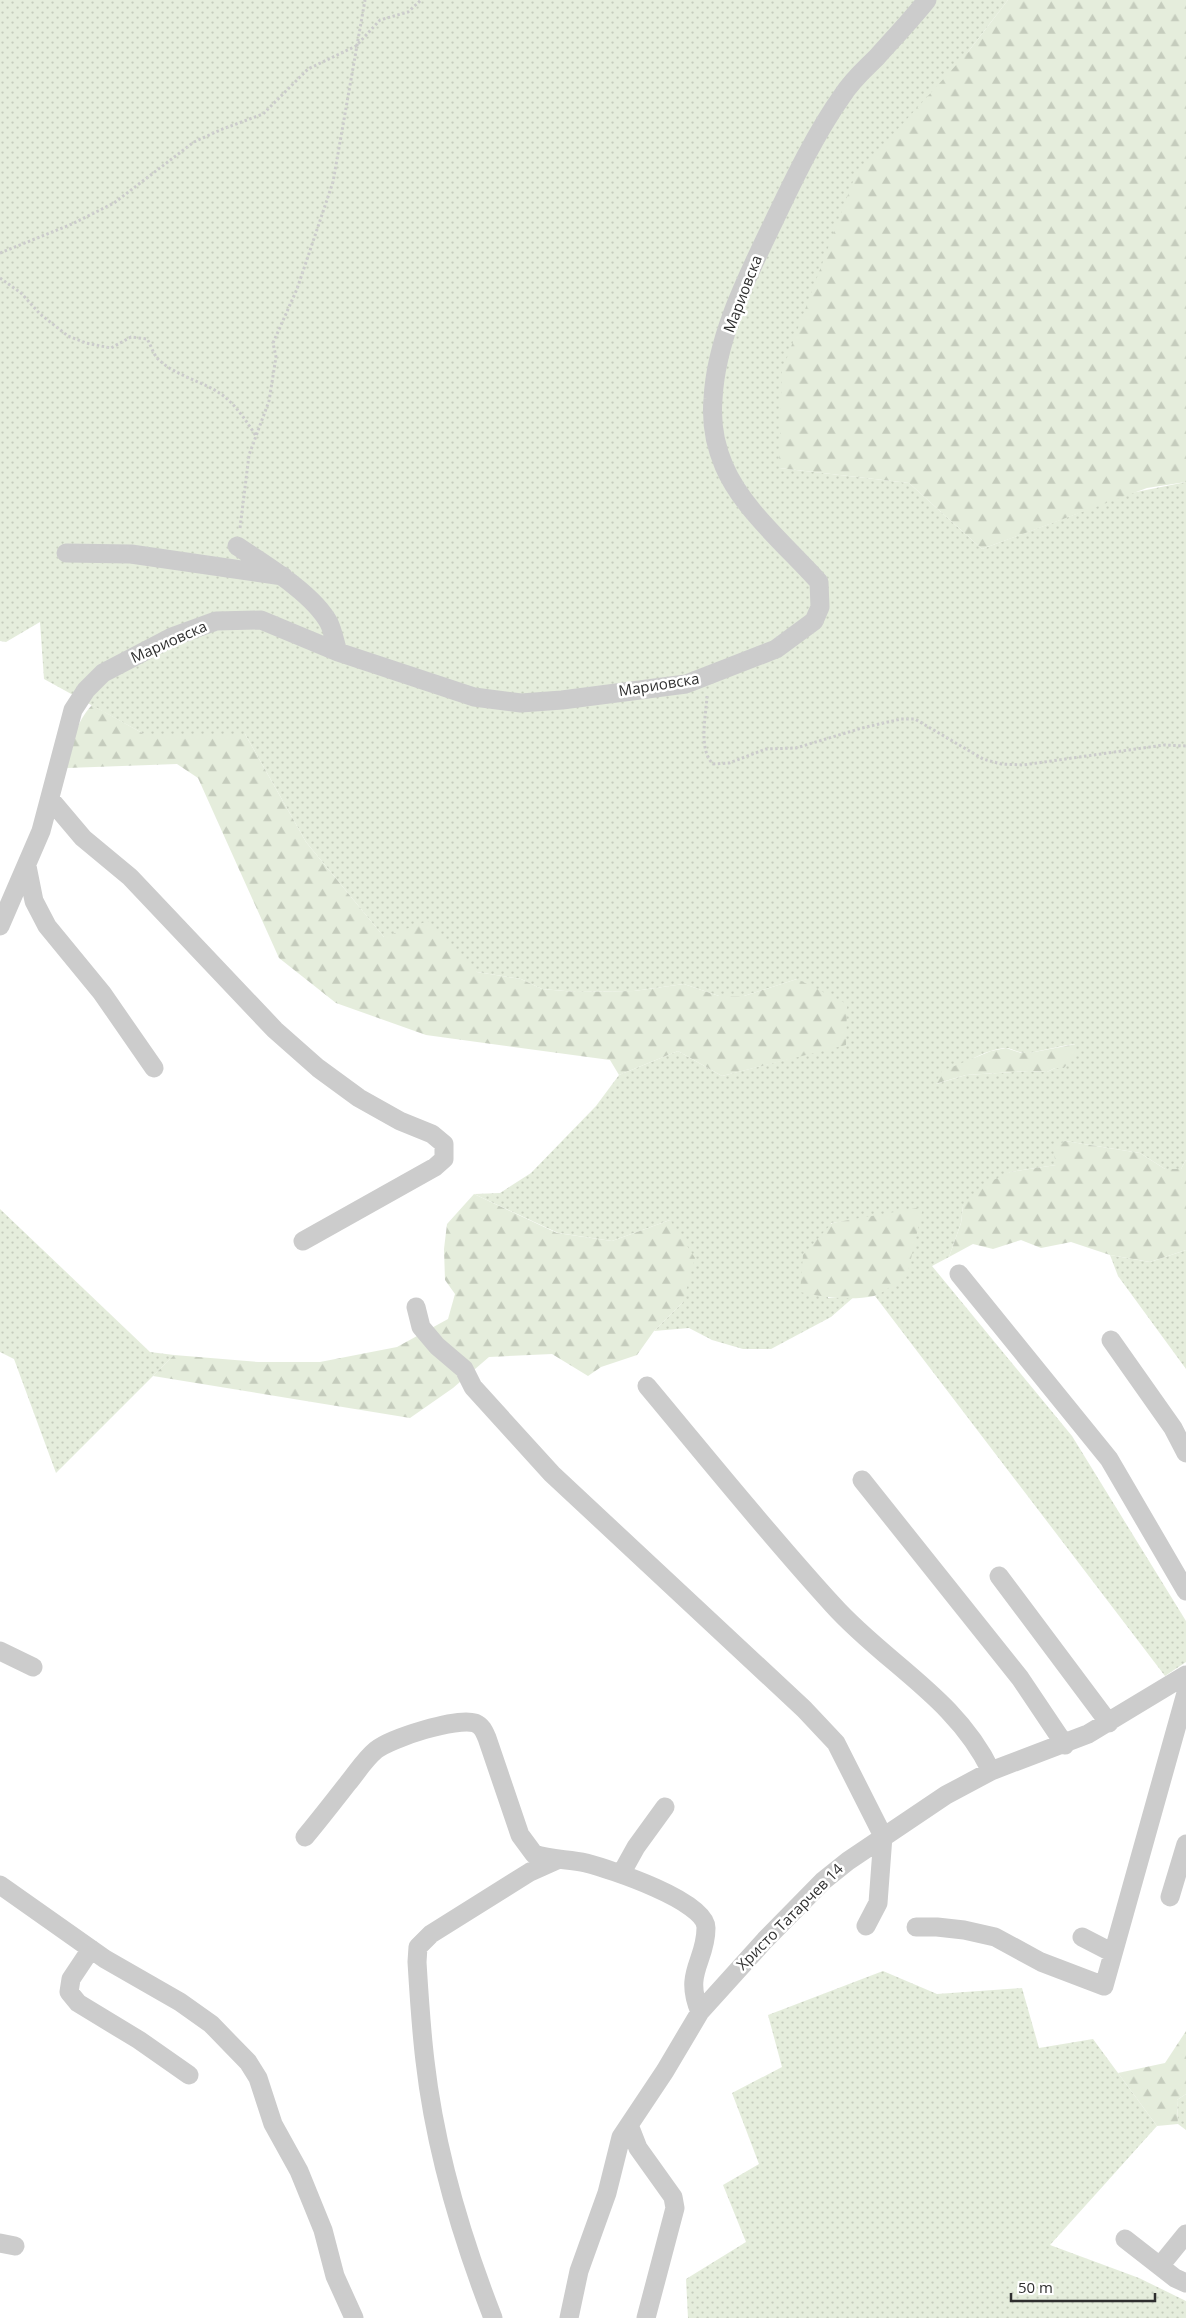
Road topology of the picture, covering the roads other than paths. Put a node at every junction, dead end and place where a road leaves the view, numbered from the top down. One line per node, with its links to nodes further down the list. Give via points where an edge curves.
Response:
1 (927, 0): 5 (street, Мариовска, via 860,72 800,165 732,315 720,355 713,398 716,445 736,487 819,582 820,607 814,621 776,649 686,684 521,703 474,697)
2 (237, 546): 4 (street)
3 (66, 553): 4 (street, via 130,554)
4 (283, 576): 5 (street, via 313,603 328,622)
5 (338, 652): 6 (street, Мариовска, via 261,620 246,619 216,621 146,650 103,673 72,710)
6 (50, 798): 7 (street, Мариовска); 10 (street, via 83,838 130,877 275,1030 318,1068 359,1098 400,1122 432,1134 444,1144 444,1160 435,1167)
7 (27, 866): 8 (street, Мариовска); 9 (street, via 34,901 46,926 102,993)
8 (0, 926)
9 (154, 1068)
10 (304, 1241)
11 (959, 1274): 18 (street, via 1109,1460)
12 (416, 1307): 27 (street, via 421,1327 464,1369 474,1387 552,1474 824,1729 846,1759)
13 (1111, 1340): 15 (street, via 1173,1428)
14 (646, 1386): 25 (street, via 834,1606 959,1720 979,1746)
15 (1186, 1454)
16 (862, 1480): 24 (street, via 1020,1678)
17 (999, 1576): 23 (street)
18 (1186, 1591)
19 (0, 1651): 20 (street)
20 (33, 1667)
21 (1186, 1676): 23 (street, Христо Татарчев 14)
22 (1186, 1693): 38 (street)
23 (1109, 1724): 24 (street, Христо Татарчев 14)
24 (1065, 1745): 25 (street, Христо Татарчев 14)
25 (991, 1771): 27 (street, Христо Татарчев 14, via 946,1795)
26 (665, 1807): 31 (street)
27 (883, 1836): 34 (street, via 878,1903); 39 (street, Христо Татарчев 14, via 823,1881)
28 (305, 1837): 30 (street, via 382,1746 393,1740 468,1722 482,1728 487,1738 524,1843 534,1854)
29 (1186, 1844): 33 (street)
30 (562, 1858): 31 (street); 47 (street, via 530,1872 431,1934 418,1947 425,2062 432,2102 459,2220)
31 (621, 1874): 39 (street, via 691,1907 705,1921 693,1985)
32 (0, 1885): 37 (street)
33 (1170, 1897)
34 (866, 1926)
35 (916, 1927): 38 (street, via 964,1930 995,1937 1041,1962 1104,1986)
36 (1082, 1936): 38 (street)
37 (91, 1949): 40 (street, via 71,1979 69,1992 78,2003); 46 (street, via 212,2024 248,2062 258,2078 273,2124 302,2180 322,2230 335,2276)
38 (1113, 1952)
39 (700, 2012): 41 (street, Христо Татарчев 14)
40 (190, 2075)
41 (629, 2124): 48 (street, Христо Татарчев 14, via 621,2137); 49 (street, via 638,2148 673,2197 675,2208)
42 (1186, 2234): 44 (street)
43 (1125, 2239): 44 (street)
44 (1160, 2266): 45 (street)
45 (1186, 2283)
46 (354, 2318)
47 (493, 2318)
48 (569, 2318)
49 (646, 2318)

